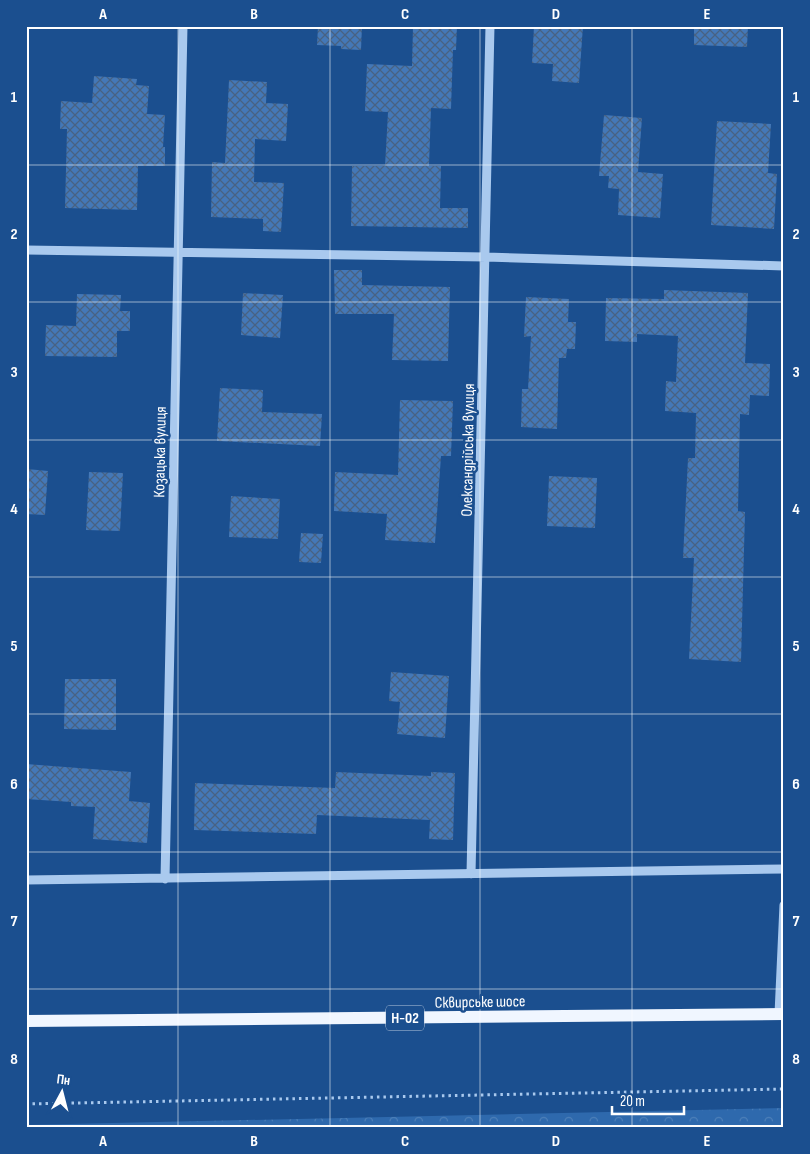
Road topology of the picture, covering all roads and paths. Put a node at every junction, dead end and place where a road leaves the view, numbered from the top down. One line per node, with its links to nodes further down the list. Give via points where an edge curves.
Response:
1 (183, 26): 4 (street, Козацька вулиця)
2 (490, 26): 5 (street, Олександрійська вулиця)
3 (26, 250): 4 (street)
4 (179, 253): 5 (street); 9 (street, Козацька вулиця)
5 (486, 257): 6 (street); 8 (street, Олександрійська вулиця)
6 (784, 266)
7 (784, 869): 8 (street)
8 (472, 874): 9 (street)
9 (165, 879): 10 (street)
10 (26, 880)
11 (784, 905): 12 (street)
12 (782, 1014): 13 (main road, Сквирське шосе / Н-02)
13 (26, 1021)
14 (784, 1089): 15 (path)
15 (26, 1104)

